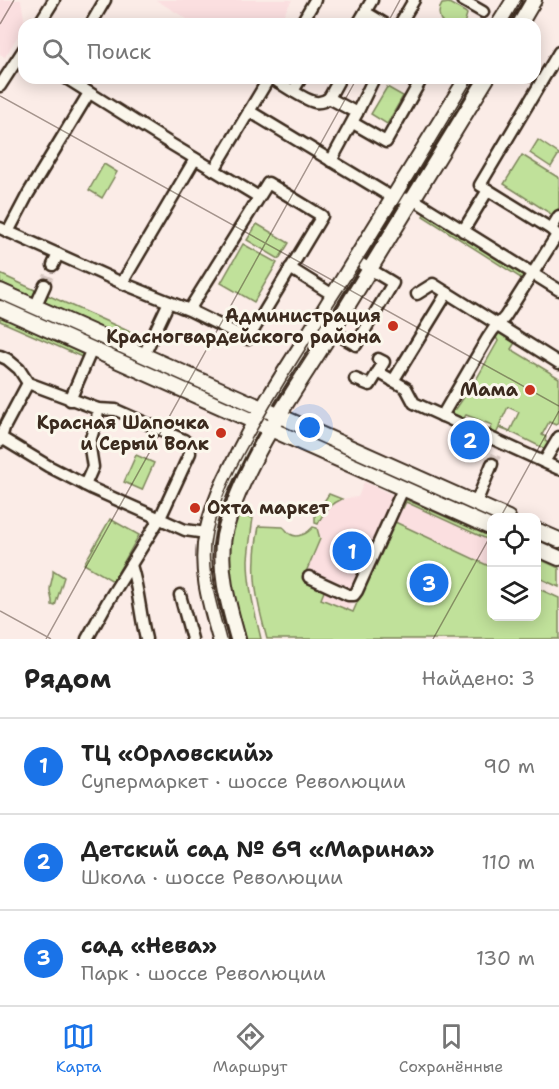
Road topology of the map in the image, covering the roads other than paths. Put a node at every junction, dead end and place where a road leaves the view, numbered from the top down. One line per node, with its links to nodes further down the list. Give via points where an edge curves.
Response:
1 (54, 0): 11 (street)
2 (105, 0): 12 (street)
3 (315, 0): 13 (street)
4 (372, 0): 9 (street)
5 (414, 0): 16 (street)
6 (462, 0): 10 (street)
7 (514, 0): 17 (main road)
8 (534, 0): 18 (main road)
9 (365, 12): 14 (street); 15 (street)
10 (483, 12)
11 (43, 18)
12 (94, 18)
13 (304, 18)
14 (362, 18)
15 (376, 18)
16 (404, 18)
17 (504, 18)
18 (524, 18)
19 (559, 52): 21 (street)
20 (18, 58): 32 (street)
21 (541, 82)
22 (75, 84): 34 (street)
23 (266, 84): 36 (street)
24 (281, 84): 33 (street)
25 (297, 84): 33 (street)
26 (337, 84): 35 (street)
27 (371, 84): 37 (street)
28 (419, 84): 37 (street, via 386,142)
29 (463, 84): 43 (main road)
30 (483, 84): 44 (main road)
31 (540, 84): 41 (street, via 480,185)
32 (0, 86)
33 (293, 91): 35 (street, via 316,102)
34 (88, 93): 38 (street); 46 (street)
35 (329, 98): 37 (street)
36 (249, 111): 39 (street); 40 (street)
37 (355, 118): 39 (street)
38 (195, 159): 40 (street); 55 (street)
39 (331, 161): 43 (street)
40 (214, 170): 42 (street)
41 (488, 190): 47 (street); 48 (street)
42 (259, 197): 52 (street, via 268,183 321,216); 65 (street)
43 (393, 198): 44 (street); 50 (main road)
44 (413, 199): 47 (street); 53 (main road)
45 (559, 216): 48 (street)
46 (4, 230): 49 (street)
47 (463, 231): 54 (street)
48 (556, 233): 54 (street)
49 (58, 254): 51 (street); 55 (street)
50 (355, 260): 53 (street); 61 (main road)
51 (53, 266)
52 (290, 268): 61 (street); 65 (street, via 248,339)
53 (370, 269): 68 (main road); 68 (street, via 393,283 356,345)
54 (532, 274): 57 (street); 67 (street)
55 (122, 283): 62 (street)
56 (45, 285): 63 (street)
57 (559, 290)
58 (0, 291): 63 (main road)
59 (447, 293): 60 (street, via 433,284); 67 (street); 76 (street)
60 (417, 294)
61 (333, 295): 66 (main road)
62 (169, 302): 65 (street); 70 (street)
63 (35, 307): 70 (main road)
64 (0, 308): 69 (main road)
65 (189, 310)
66 (316, 322): 68 (street); 79 (main road)
67 (499, 324): 73 (street); 82 (street)
68 (332, 331): 81 (main road)
69 (92, 349): 78 (street); 83 (main road)
70 (144, 355): 79 (main road)
71 (0, 356): 77 (street, via 19,369)
72 (378, 359): 74 (street, via 384,362)
73 (559, 363)
74 (378, 372): 75 (street, via 370,385); 76 (street)
75 (355, 379)
76 (393, 381): 82 (street, via 406,388 414,403)
77 (28, 383): 78 (street); 86 (street)
78 (70, 399): 80 (street)
79 (262, 408): 81 (main road); 83 (main road)
80 (98, 409): 90 (street, via 90,448 93,467); 94 (street, via 116,410 188,443 190,453)
81 (279, 416): 84 (main road); 92 (main road)
82 (442, 416): 87 (street)
83 (254, 422): 84 (main road); 97 (main road, via 225,480)
84 (270, 430): 91 (main road); 108 (main road, via 230,513 223,545 225,588)
85 (559, 437): 87 (street)
86 (0, 440): 90 (street)
87 (544, 462): 89 (street)
88 (492, 465): 92 (street)
89 (559, 469)
90 (85, 485): 94 (street)
91 (403, 489): 95 (main road); 102 (street, via 354,595)
92 (476, 503): 93 (main road)
93 (497, 513)
94 (159, 519): 97 (street, via 185,530); 101 (street)
95 (487, 526)
96 (541, 532): 98 (main road)
97 (207, 533): 107 (main road, via 207,592)
98 (559, 540)
99 (541, 550): 100 (main road)
100 (559, 558)
101 (131, 565): 104 (street); 105 (street)
102 (309, 577)
103 (180, 595): 106 (street)
104 (87, 639)
105 (146, 639)
106 (192, 639)
107 (220, 639)
108 (238, 639)

